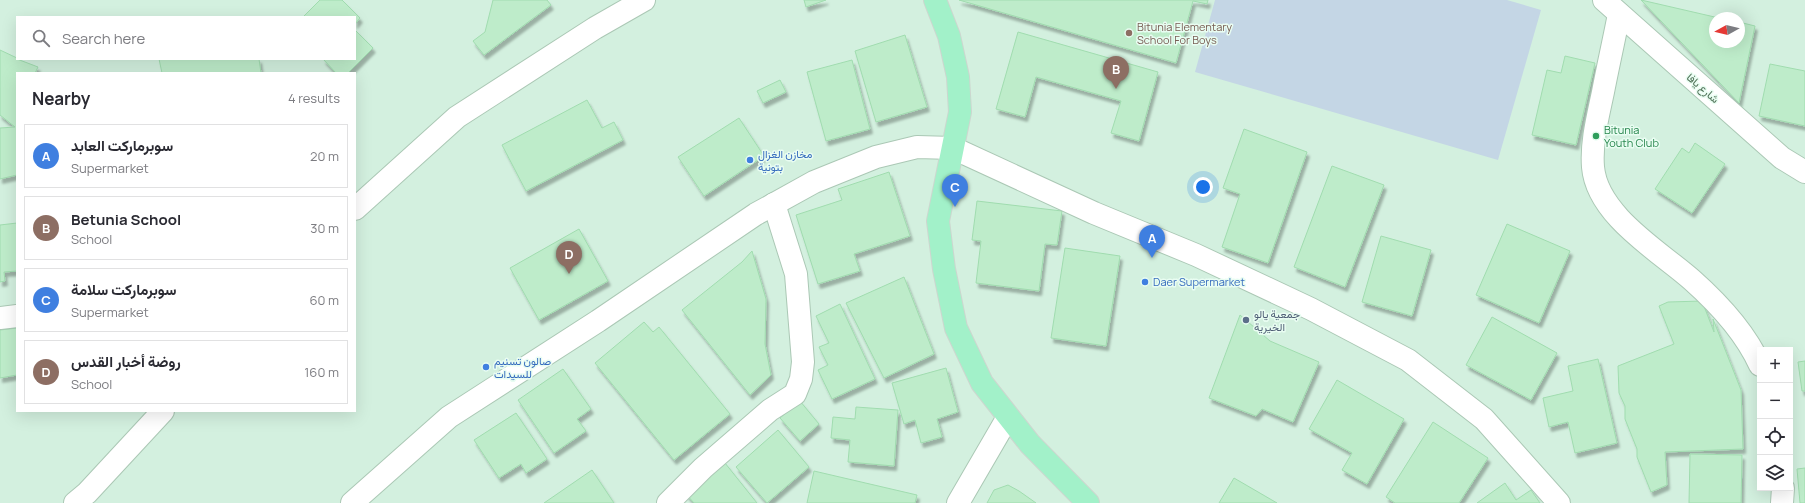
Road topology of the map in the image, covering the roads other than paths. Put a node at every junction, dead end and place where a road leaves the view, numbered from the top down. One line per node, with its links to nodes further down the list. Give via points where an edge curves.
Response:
1 (644, 0): 7 (street, via 595,28 457,117)
2 (935, 0): 4 (main road, via 949,36 958,77 960,112)
3 (1612, 7): 5 (street, شارع يافا, via 1782,158); 10 (street, via 1596,126 1593,167 1598,188 1609,206 1630,228 1694,281 1734,323)
4 (953, 148): 6 (street, via 917,147 876,157 814,182); 12 (main road, via 938,221 944,269 956,328 982,383); 19 (street, via 1094,213 1196,255 1311,309 1408,360 1484,419)
5 (1805, 172)
6 (774, 204): 15 (street, via 598,322 449,417); 16 (street, via 796,274 803,362 801,379 795,394 770,410 742,434)
7 (356, 208)
8 (16, 316): 9 (street)
9 (0, 318)
10 (1757, 360)
11 (162, 412): 14 (street)
12 (1008, 417): 17 (street); 18 (main road, via 1030,444)
13 (1783, 491): 20 (street)
14 (75, 503)
15 (352, 503)
16 (668, 503)
17 (958, 503)
18 (1088, 503)
19 (1559, 503)
20 (1782, 503)

